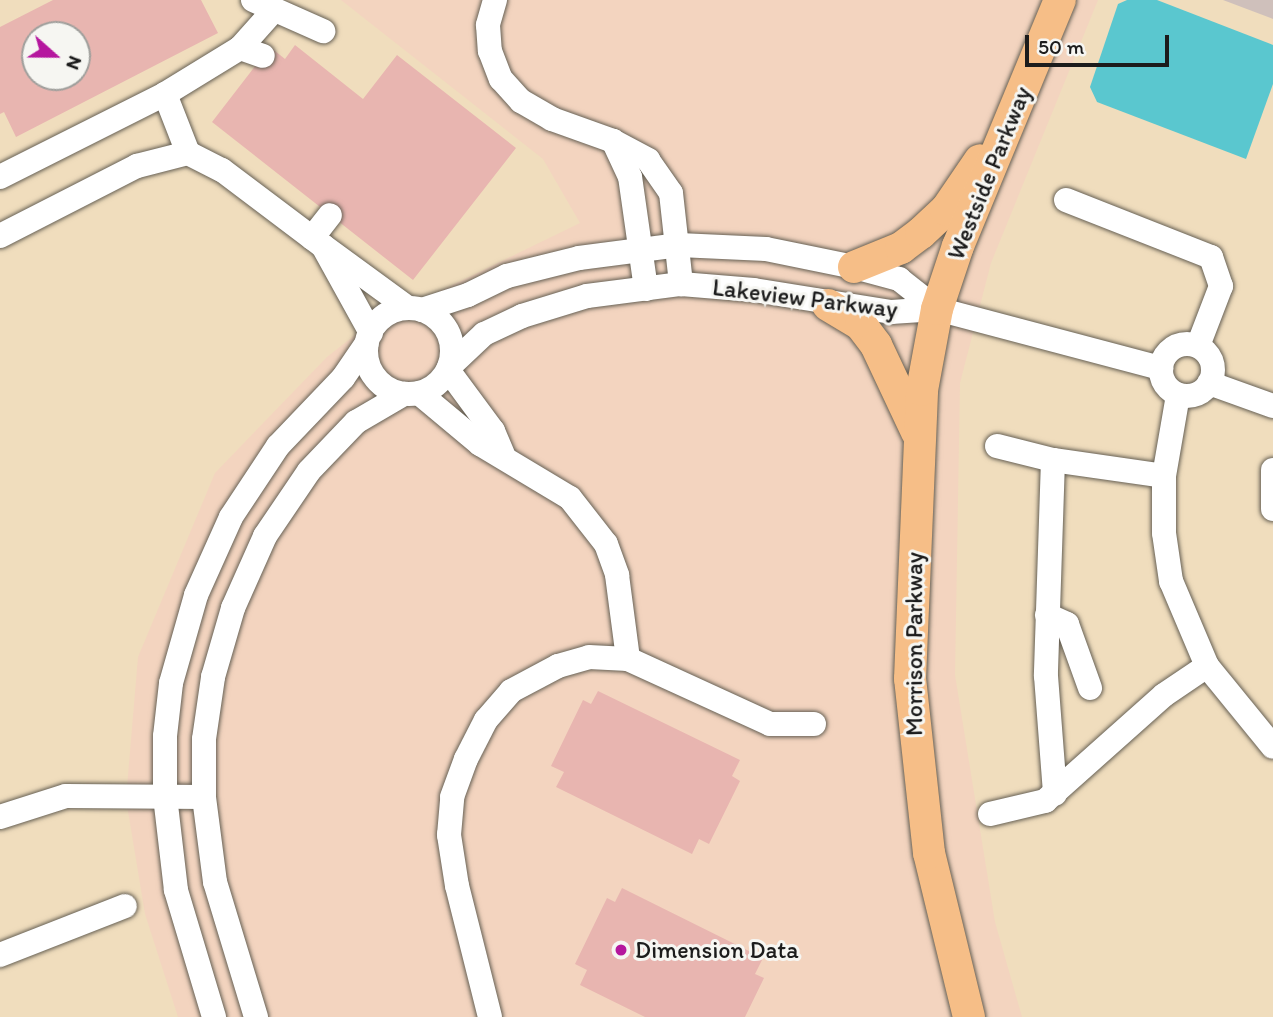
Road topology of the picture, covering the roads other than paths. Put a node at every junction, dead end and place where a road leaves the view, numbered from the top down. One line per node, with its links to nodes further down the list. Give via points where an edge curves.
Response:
1 (495, 0): 7 (street, via 488,25 490,51 501,79 521,101 552,119)
2 (1060, 0): 6 (main road, Westside Parkway)
3 (264, 5): 4 (street); 5 (street, via 251,52)
4 (323, 31)
5 (165, 94): 8 (street); 9 (street)
6 (1015, 110): 16 (main road, via 946,210 901,248); 21 (main road, Westside Parkway)
7 (613, 141): 14 (street, via 657,171 671,193); 15 (street, via 630,177)
8 (188, 153): 12 (street, via 137,166); 13 (street, via 222,170)
9 (0, 177)
10 (1066, 200): 23 (street, via 1211,257 1221,286)
11 (330, 215): 13 (street)
12 (0, 236)
13 (317, 242): 20 (street); 22 (street)
14 (680, 245): 15 (street, Lakeview Parkway); 16 (street, Lakeview Parkway, via 766,249); 17 (street)
15 (641, 250): 18 (street); 20 (street, Lakeview Parkway, via 579,258 507,276 468,295)
16 (854, 267): 21 (street, Lakeview Parkway, via 899,279)
17 (681, 284): 18 (street, Lakeview Parkway); 19 (street, Lakeview Parkway, via 754,290)
18 (646, 289): 24 (street, Lakeview Parkway, via 587,296 522,316 484,334)
19 (828, 305): 21 (street, Lakeview Parkway, via 891,312); 30 (main road, via 861,325 876,345)
20 (415, 309): 22 (street, via 382,318); 24 (street, via 435,316 448,333)
21 (937, 309): 25 (street); 30 (main road, Morrison Parkway)
22 (369, 338): 27 (street, via 371,371 391,390); 44 (street, via 343,378 278,446 231,517 201,584 171,683)
23 (1198, 346): 25 (street, via 1174,347); 26 (street, via 1212,366)
24 (449, 368): 27 (street, via 432,388); 32 (street, via 493,431)
25 (1161, 368): 28 (street, via 1164,384)
26 (1209, 383): 28 (street, via 1196,394); 29 (street)
27 (412, 394): 32 (street, via 480,444); 45 (street, via 356,422 309,471 265,536 233,608 213,677 204,739)
28 (1178, 395): 35 (street)
29 (1273, 407)
30 (919, 436): 53 (main road, Morrison Parkway, via 910,679 916,767 929,853)
31 (997, 446): 33 (street)
32 (503, 454): 38 (street, via 570,498 606,544 617,575)
33 (1053, 460): 35 (street); 37 (street)
34 (1273, 470): 36 (street)
35 (1164, 476): 39 (street, via 1164,533 1171,581)
36 (1273, 509)
37 (1046, 615): 40 (street, via 1067,624); 43 (street)
38 (628, 659): 41 (street, via 770,724); 52 (street, via 589,657 558,666 511,691 486,720 466,759 452,797 449,835)
39 (1208, 666): 42 (street); 43 (street, via 1164,695)
40 (1090, 688)
41 (814, 724)
42 (1273, 747)
43 (1055, 794): 46 (street, via 1045,801)
44 (165, 797): 45 (street); 47 (street, via 66,796); 50 (street, via 176,890)
45 (204, 797): 51 (street, via 215,882)
46 (990, 814)
47 (0, 817)
48 (125, 906): 49 (street)
49 (0, 955)
50 (214, 1017)
51 (256, 1017)
52 (490, 1017)
53 (969, 1017)

